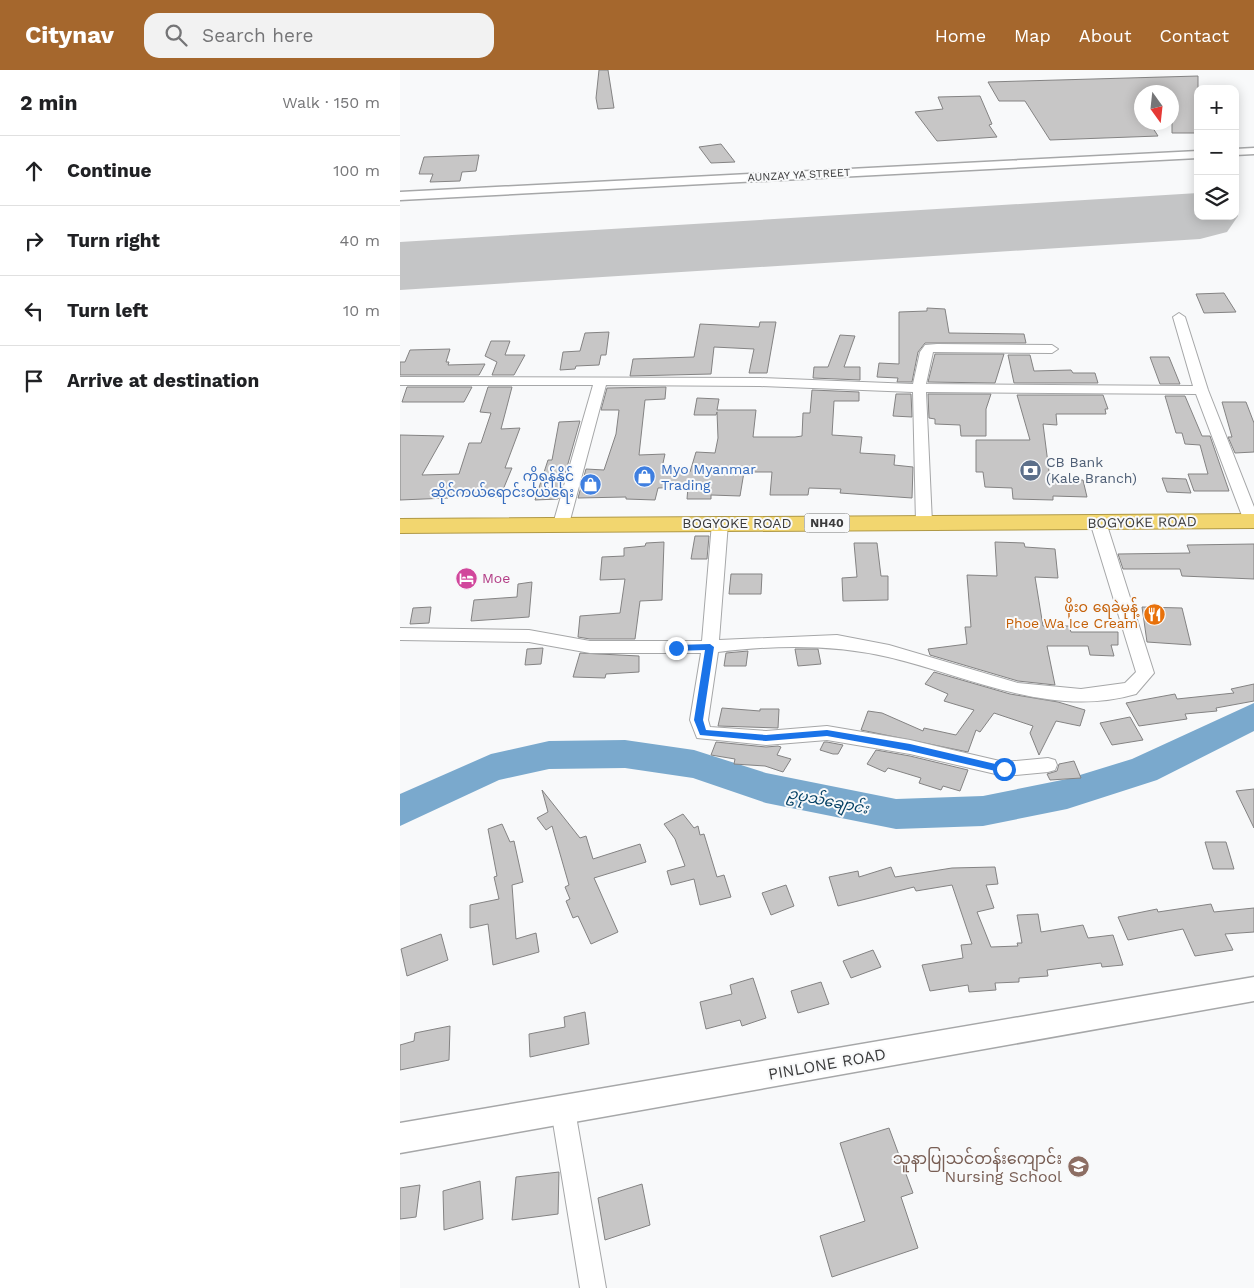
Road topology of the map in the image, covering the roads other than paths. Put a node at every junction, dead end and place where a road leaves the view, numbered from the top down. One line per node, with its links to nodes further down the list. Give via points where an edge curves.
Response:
1 (1254, 151): 2 (street)
2 (1239, 152)
3 (1194, 154): 4 (street, AUNZAY YA STREET)
4 (400, 196)
5 (1179, 317): 10 (street)
6 (1052, 349): 9 (street, via 929,348)
7 (400, 381): 8 (street)
8 (600, 382): 9 (street, via 760,382); 14 (street)
9 (919, 388): 10 (street); 15 (street)
10 (1202, 390): 11 (street)
11 (1253, 521): 12 (highway, BOGYOKE ROAD / NH40)
12 (1098, 522): 15 (highway, BOGYOKE ROAD / NH40); 18 (street, via 1145,673 1130,689 1081,695 1018,689 889,651 837,641)
13 (720, 523): 14 (highway, BOGYOKE ROAD / NH40); 15 (highway, BOGYOKE ROAD / NH40); 18 (street)
14 (561, 524): 16 (highway, BOGYOKE ROAD / NH40)
15 (924, 524)
16 (400, 526)
17 (400, 634): 18 (street, via 529,636 590,647)
18 (710, 647): 19 (street, via 699,720 703,733 766,738 827,733 910,747 1004,769)
19 (1048, 765)
20 (1254, 989): 21 (street, PINLONE ROAD)
21 (563, 1110): 22 (street, PINLONE ROAD); 23 (street)
22 (400, 1138)
23 (593, 1288)

